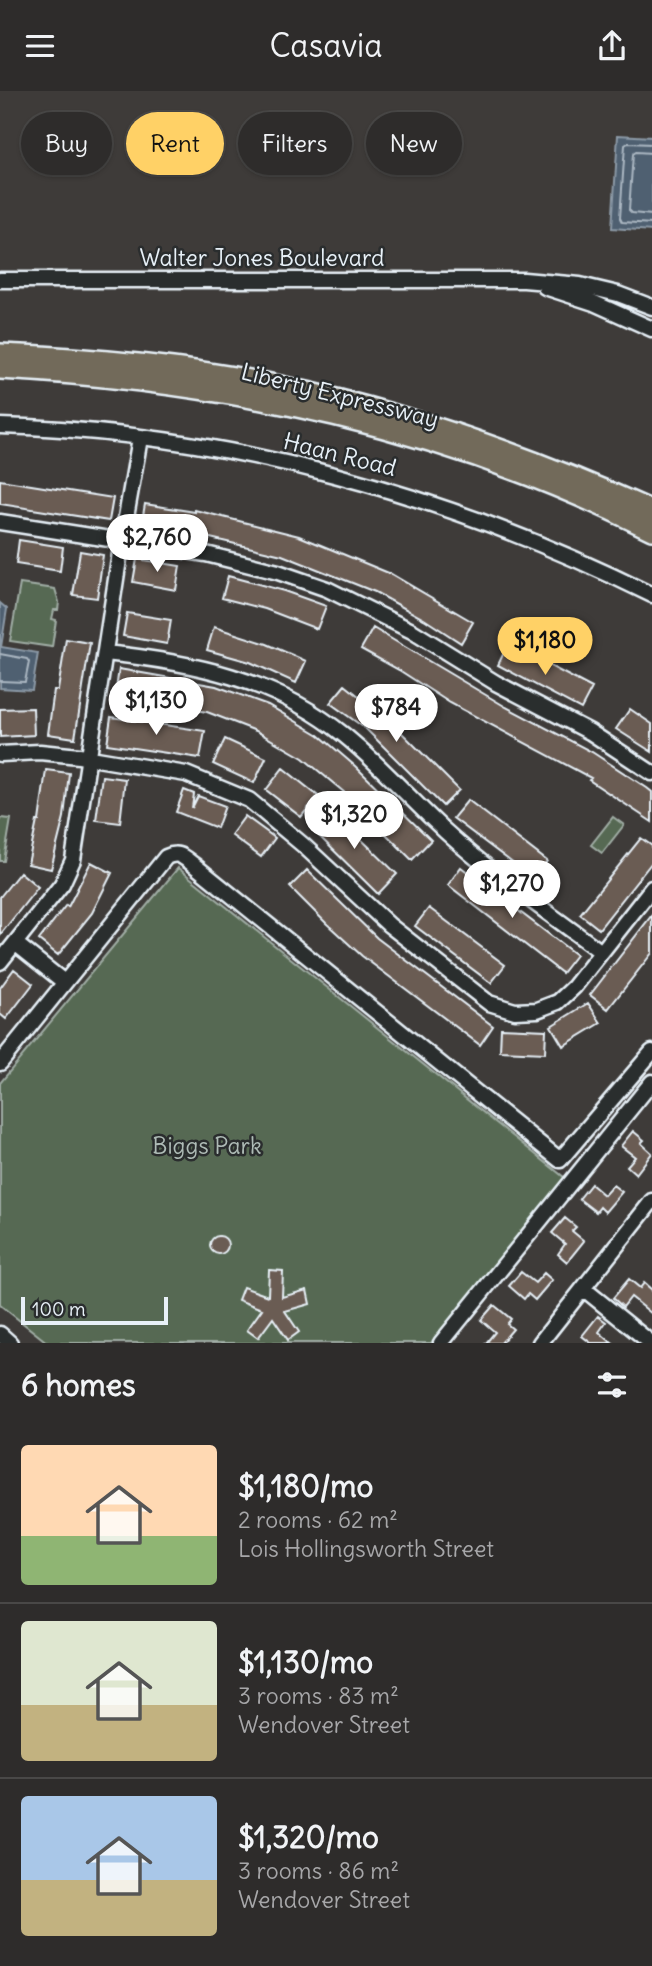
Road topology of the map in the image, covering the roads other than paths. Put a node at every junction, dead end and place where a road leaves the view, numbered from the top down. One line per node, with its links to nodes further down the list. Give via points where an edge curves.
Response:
1 (0, 280): 2 (street, Walter Jones Boulevard)
2 (524, 280): 3 (street, via 580,285); 4 (street, via 594,303)
3 (652, 307)
4 (652, 329)
5 (0, 354): 9 (highway, Liberty Expressway, via 161,366 385,411 477,440)
6 (0, 369): 11 (highway, Liberty Expressway, via 220,391 360,421 508,466)
7 (0, 426): 8 (street, Haan Road)
8 (140, 437): 12 (street); 13 (street, Haan Road, via 239,453 393,490 536,542)
9 (652, 511)
10 (0, 521): 12 (street)
11 (652, 530)
12 (121, 540): 14 (street); 17 (street, via 241,562 327,589 412,631 496,683 607,742)
13 (652, 595)
14 (106, 653): 16 (street); 20 (street, via 198,666 244,679 304,708 343,734 446,832)
15 (0, 754): 16 (street)
16 (88, 757): 19 (street, via 73,860 62,884); 20 (street, via 186,774 249,800 389,925 489,1003 515,1011 537,1010 558,1002)
17 (652, 773)
18 (652, 888): 20 (street)
19 (15, 943): 21 (street); 22 (street)
20 (601, 952)
21 (0, 962)
22 (64, 982): 23 (street, via 174,853 560,1160); 24 (street)
23 (652, 1052)
24 (0, 1063)
25 (652, 1082): 30 (street)
26 (652, 1201): 27 (street)
27 (584, 1289): 31 (street); 32 (street)
28 (0, 1334): 29 (street)
29 (10, 1343)
30 (441, 1343)
31 (540, 1343)
32 (651, 1343)

